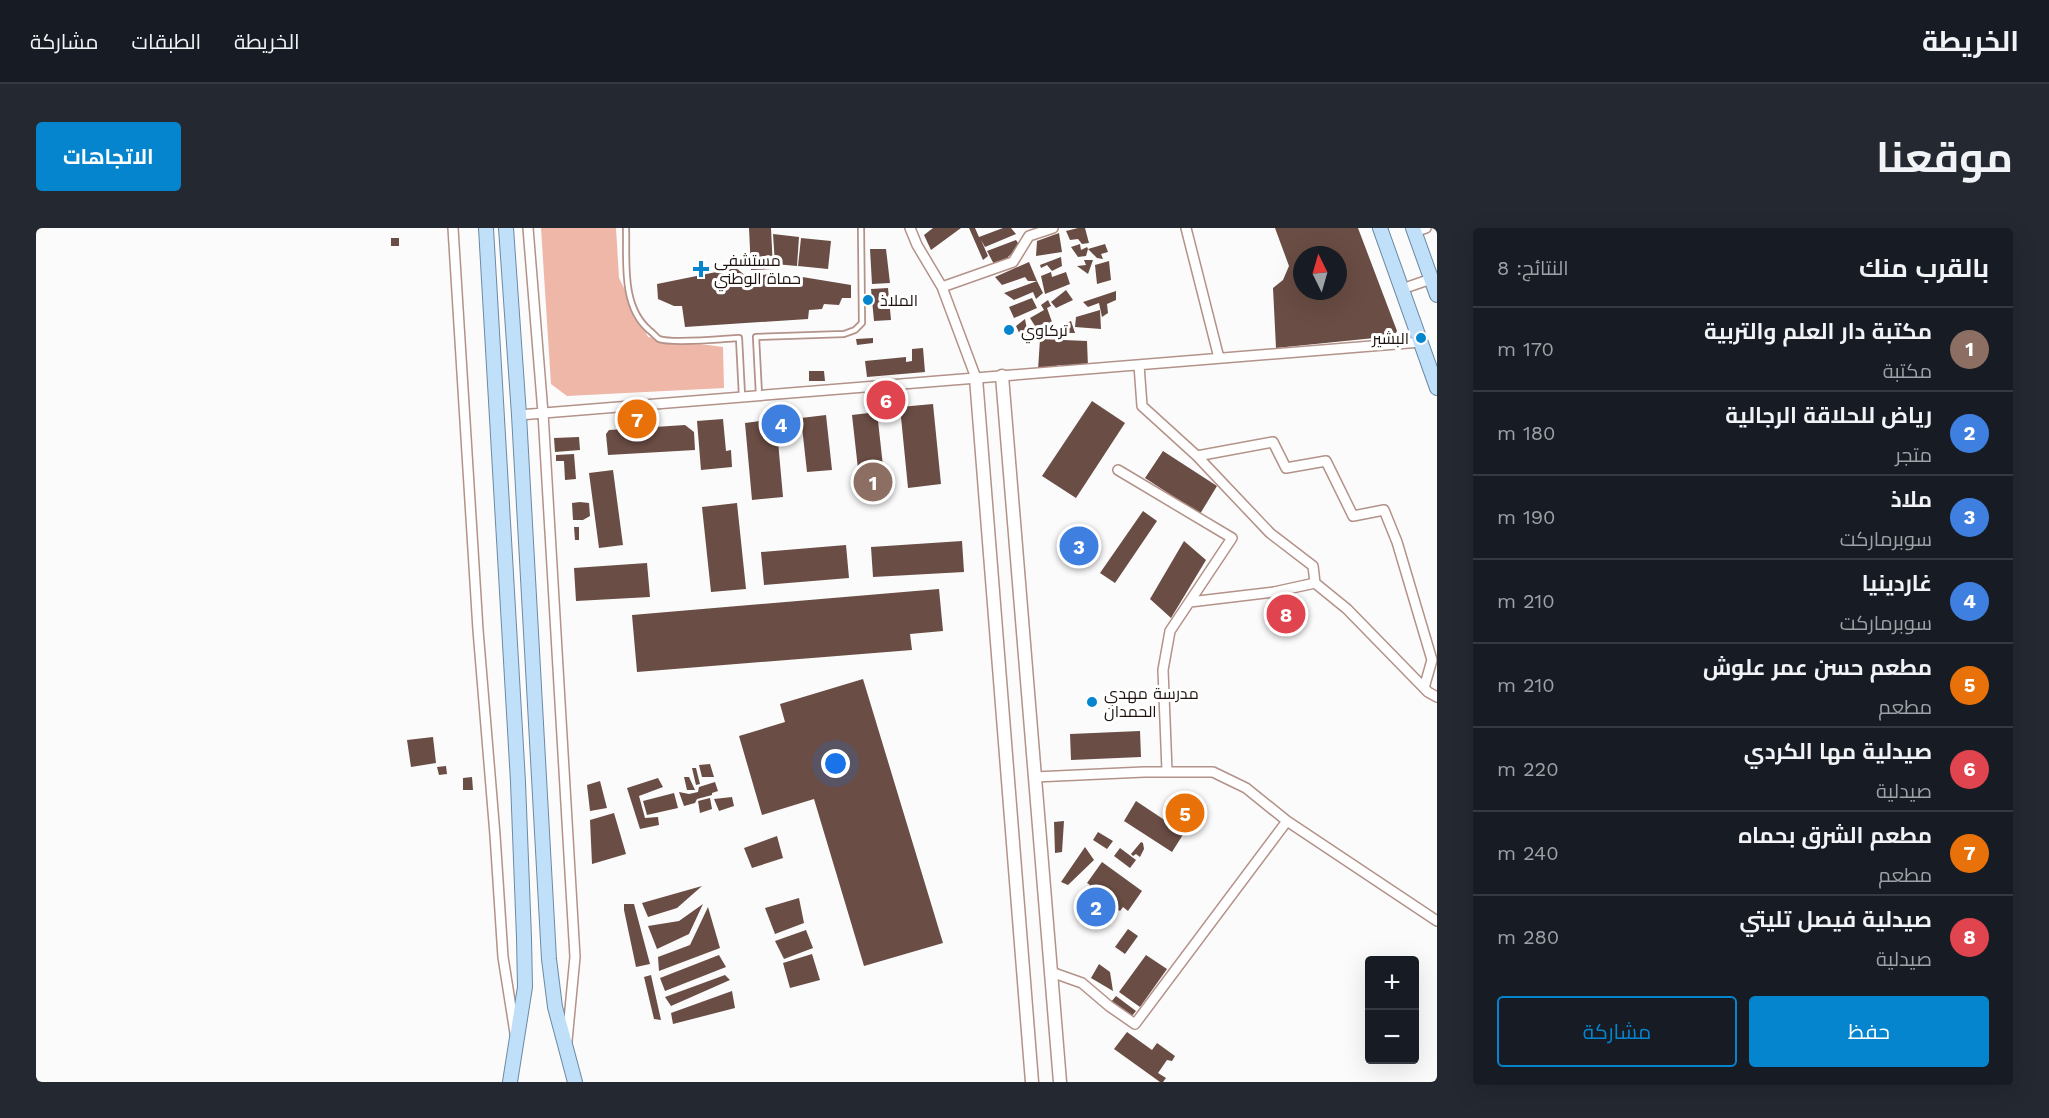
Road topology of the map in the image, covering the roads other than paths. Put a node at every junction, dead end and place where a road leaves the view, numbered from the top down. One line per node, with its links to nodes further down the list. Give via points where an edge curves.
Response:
1 (453, 228): 37 (street, via 503,957)
2 (486, 228): 37 (main road, via 518,782 525,987)
3 (506, 228): 25 (main road)
4 (528, 228): 24 (street)
5 (626, 228): 23 (lane, via 628,286 639,322 659,339 739,338)
6 (861, 228): 22 (lane, via 862,323 844,334 756,337)
7 (910, 228): 13 (street)
8 (1053, 228): 13 (street, via 1029,236 1013,262)
9 (1186, 228): 17 (street)
10 (1380, 228): 14 (main road)
11 (1418, 229): 12 (main road)
12 (1431, 279): 14 (street); 15 (main road)
13 (942, 288): 20 (street)
14 (1402, 289): 16 (main road)
15 (1437, 296)
16 (1421, 342): 17 (street); 21 (main road)
17 (1219, 358): 18 (street)
18 (1139, 365): 19 (street); 26 (street, via 1142,406)
19 (1002, 376): 20 (street); 33 (main road)
20 (976, 378): 22 (street); 41 (main road)
21 (1437, 388)
22 (759, 395): 23 (street)
23 (742, 396): 24 (street)
24 (543, 413): 25 (street); 38 (street, via 575,957)
25 (519, 415): 38 (main road, via 549,959 555,1007)
26 (1197, 456): 28 (street, via 1269,533 1313,566); 30 (street, via 1273,442 1286,468 1326,461 1353,516 1384,510 1432,660)
27 (1118, 470): 29 (street, via 1232,538)
28 (1315, 583): 29 (street); 30 (street, via 1347,609)
29 (1190, 602): 32 (street, via 1170,632 1163,670)
30 (1424, 688): 31 (street)
31 (1437, 697)
32 (1167, 771): 33 (street); 34 (street, via 1213,772 1246,788)
33 (1035, 777): 36 (main road)
34 (1287, 821): 35 (street); 36 (street, via 1135,1024 1082,983)
35 (1437, 921)
36 (1051, 972): 42 (main road)
37 (517, 1047): 39 (main road)
38 (566, 1049): 40 (main road)
39 (510, 1082)
40 (574, 1082)
41 (1032, 1082)
42 (1060, 1082)

